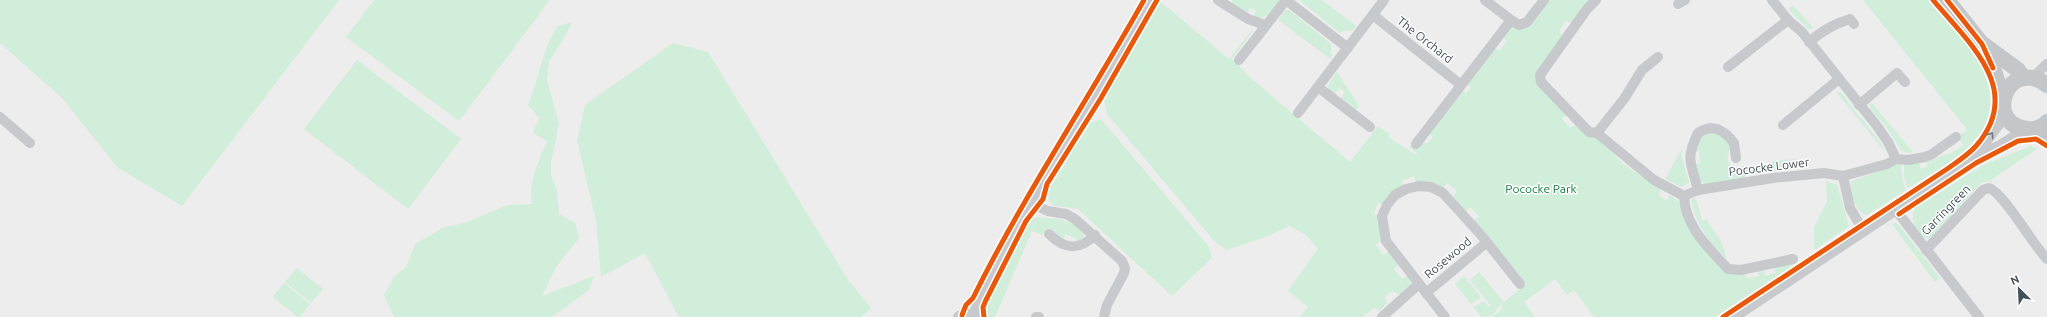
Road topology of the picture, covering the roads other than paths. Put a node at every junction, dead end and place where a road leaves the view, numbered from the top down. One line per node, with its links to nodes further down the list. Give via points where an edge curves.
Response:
1 (1150, 0): 47 (street)
2 (1219, 0): 14 (street, via 1248,19)
3 (1286, 0): 14 (street); 17 (street)
4 (1384, 0): 10 (street)
5 (1485, 0): 11 (street)
6 (1544, 0): 11 (street, via 1524,24 1519,25)
7 (1596, 0): 36 (street, via 1540,75 1541,82 1589,132)
8 (1772, 0): 12 (street)
9 (1947, 0): 16 (main road)
10 (1373, 15): 17 (street); 25 (street, The Orchard)
11 (1511, 20): 25 (street)
12 (1788, 20): 15 (street); 20 (street)
13 (1854, 24): 15 (street, via 1850,19 1837,23)
14 (1265, 25): 19 (street)
15 (1809, 42): 23 (street)
16 (1982, 44): 22 (main road); 28 (main road, via 1993,68)
17 (1348, 48): 27 (street)
18 (1658, 56): 36 (street, via 1642,70 1624,99)
19 (1238, 60)
20 (1730, 62)
21 (2047, 64): 22 (street)
22 (2028, 78): 26 (main road); 28 (main road, via 2014,82 2008,88)
23 (1839, 79): 29 (street); 33 (street)
24 (1905, 82): 29 (street, via 1897,73)
25 (1461, 85): 40 (street)
26 (2047, 85)
27 (1318, 87): 30 (street); 34 (street)
28 (2003, 103): 35 (main road, via 2006,118 2012,124); 42 (street, one-way to 28, via 2000,122)
29 (1859, 105): 43 (street, via 1882,132)
30 (1298, 113)
31 (0, 117): 39 (street)
32 (2047, 122): 35 (main road)
33 (1784, 126)
34 (1370, 127)
35 (2027, 129): 38 (main road); 42 (street)
36 (1597, 133): 46 (street, via 1654,180)
37 (1956, 137): 43 (street, via 1925,157)
38 (2047, 140)
39 (30, 143)
40 (1416, 144)
41 (1736, 158): 45 (street, Pococke Lower, via 1734,143 1718,128 1711,127 1698,133 1690,150 1689,161)
42 (1973, 158): 48 (street)
43 (1896, 159): 44 (street, via 1887,164)
44 (1843, 176): 45 (street, Pococke Lower, via 1824,173 1780,177); 49 (street, via 1850,208)
45 (1698, 190): 46 (street, Pococke Lower)
46 (1684, 196): 54 (street, via 1689,222 1728,269 1741,270)
47 (1030, 203): 51 (street, via 1048,211 1070,215); 59 (street, via 1006,246)
48 (1895, 209): 49 (street); 53 (street, Garringreen)
49 (1863, 230): 64 (street)
50 (1049, 234): 51 (street, via 1056,241 1077,247 1087,243)
51 (1095, 235): 61 (street, via 1122,261 1125,268)
52 (1486, 242): 56 (street, Rosewood, via 1443,193 1419,186 1401,192 1387,205 1382,216 1383,229 1386,241); 57 (street, Rosewood); 58 (street, Rosewood)
53 (1926, 250): 55 (street, Garringreen, via 1983,190 1989,188 1998,194); 65 (street, Garringreen)
54 (1794, 259)
55 (2047, 259)
56 (1419, 284): 58 (street, Rosewood); 62 (street, Rosewood)
57 (1520, 284)
58 (1426, 293): 63 (street, Rosewood)
59 (974, 316): 60 (street, via 965,314)
60 (959, 317)
61 (1104, 317)
62 (1382, 317)
63 (1445, 317)
64 (1733, 317)
65 (1979, 317)

